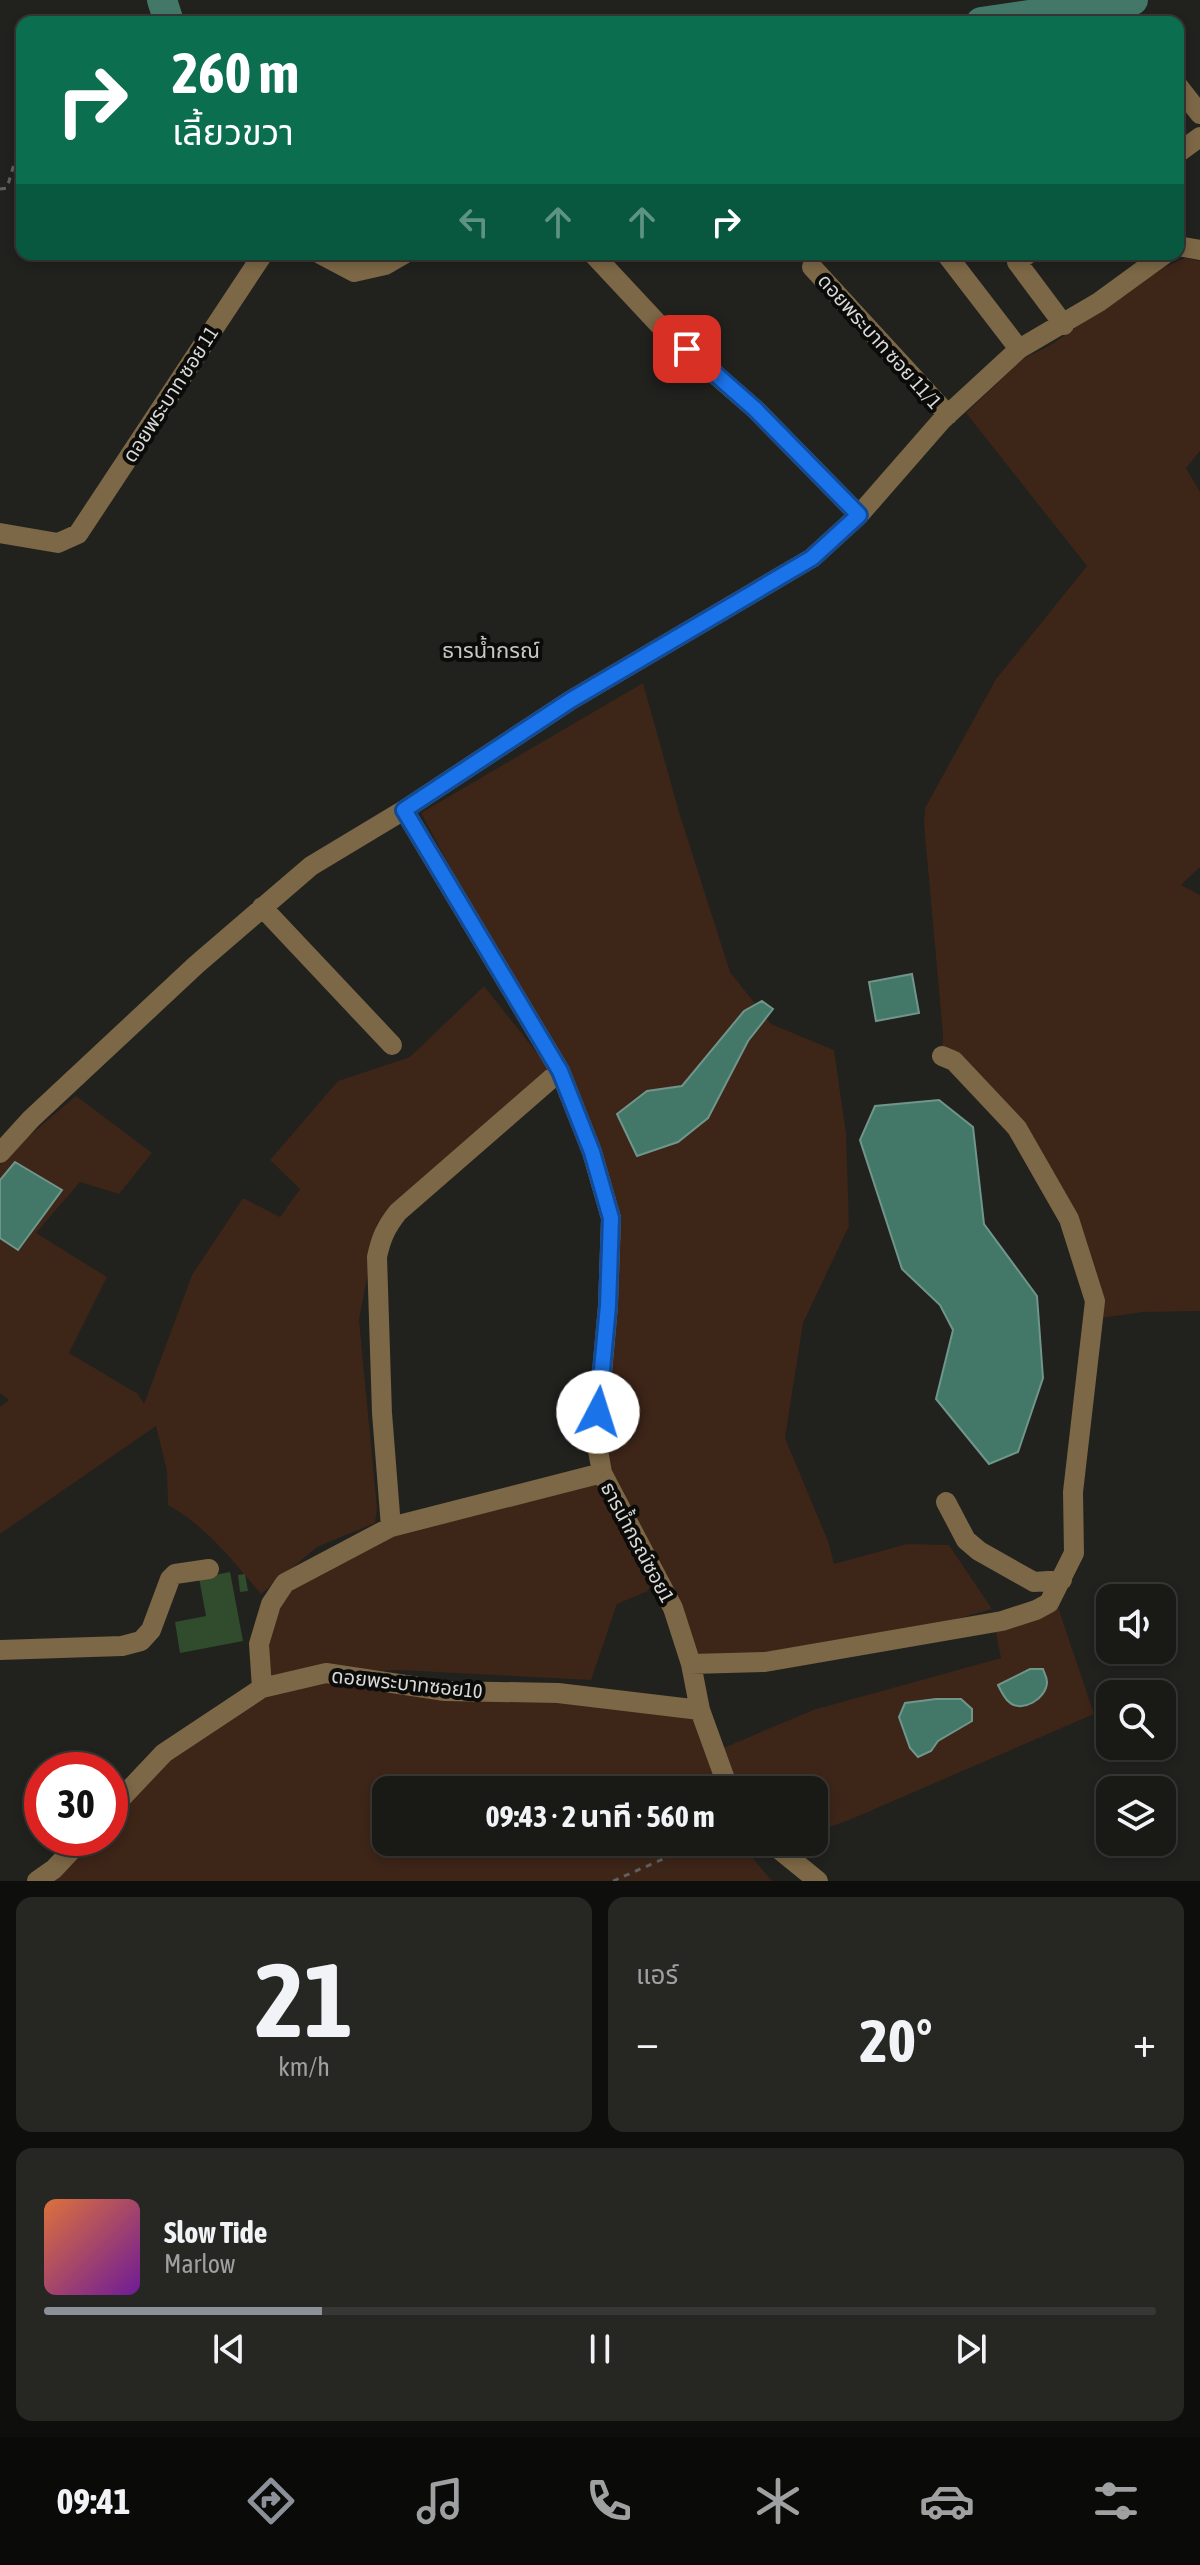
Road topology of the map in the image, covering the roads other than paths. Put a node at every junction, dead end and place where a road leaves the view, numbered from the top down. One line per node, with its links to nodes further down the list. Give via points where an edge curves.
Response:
1 (1184, 94): 2 (street)
2 (1200, 114)
3 (259, 260): 15 (street, ดอยพระบาท ซอย 11, via 78,534 58,543)
4 (331, 260): 5 (street, via 354,272)
5 (394, 260)
6 (599, 260): 14 (street, via 664,330 755,409)
7 (951, 260): 12 (street)
8 (1021, 260): 11 (street)
9 (1156, 260): 11 (street)
10 (812, 267): 13 (street, ดอยพระบาท ซอย 11/1)
11 (1064, 325): 12 (street)
12 (1019, 349): 13 (street)
13 (948, 415): 14 (street)
14 (859, 515): 16 (street, via 812,558 571,700)
15 (0, 533)
16 (404, 810): 17 (street, via 311,866); 20 (street, ธารน้ำกรณ์ซอย1)
17 (262, 907): 18 (street); 21 (street)
18 (392, 1045)
19 (942, 1056): 26 (street, via 954,1061 1017,1128 1069,1219 1095,1301 1073,1492 1074,1553)
20 (560, 1071): 22 (street, ธารน้ำกรณ์ซอย1, via 611,1218 596,1439); 24 (street, via 398,1212 381,1238 377,1257 382,1413)
21 (0, 1153)
22 (602, 1473): 24 (street); 28 (street, ธารน้ำกรณ์ซอย1, via 673,1608)
23 (946, 1502): 26 (street, via 966,1540 979,1551 1034,1582)
24 (391, 1527): 29 (street, via 277,1592 259,1644)
25 (209, 1569): 27 (street, via 170,1579 151,1630 141,1641)
26 (1062, 1580): 28 (street, via 1049,1603 1002,1621 765,1662)
27 (0, 1650)
28 (691, 1664): 30 (street, ธารน้ำกรณ์ซอย1)
29 (262, 1688): 30 (street, ดอยพระบาทซอย10, via 326,1673 445,1691 558,1693); 32 (street, ดอยพระบาทซอย10, via 164,1753)
30 (700, 1710): 31 (street, ธารน้ำกรณ์ซอย1)
31 (724, 1776)
32 (128, 1791)
33 (66, 1856): 35 (street)
34 (787, 1856): 36 (street)
35 (37, 1881)
36 (818, 1881)

